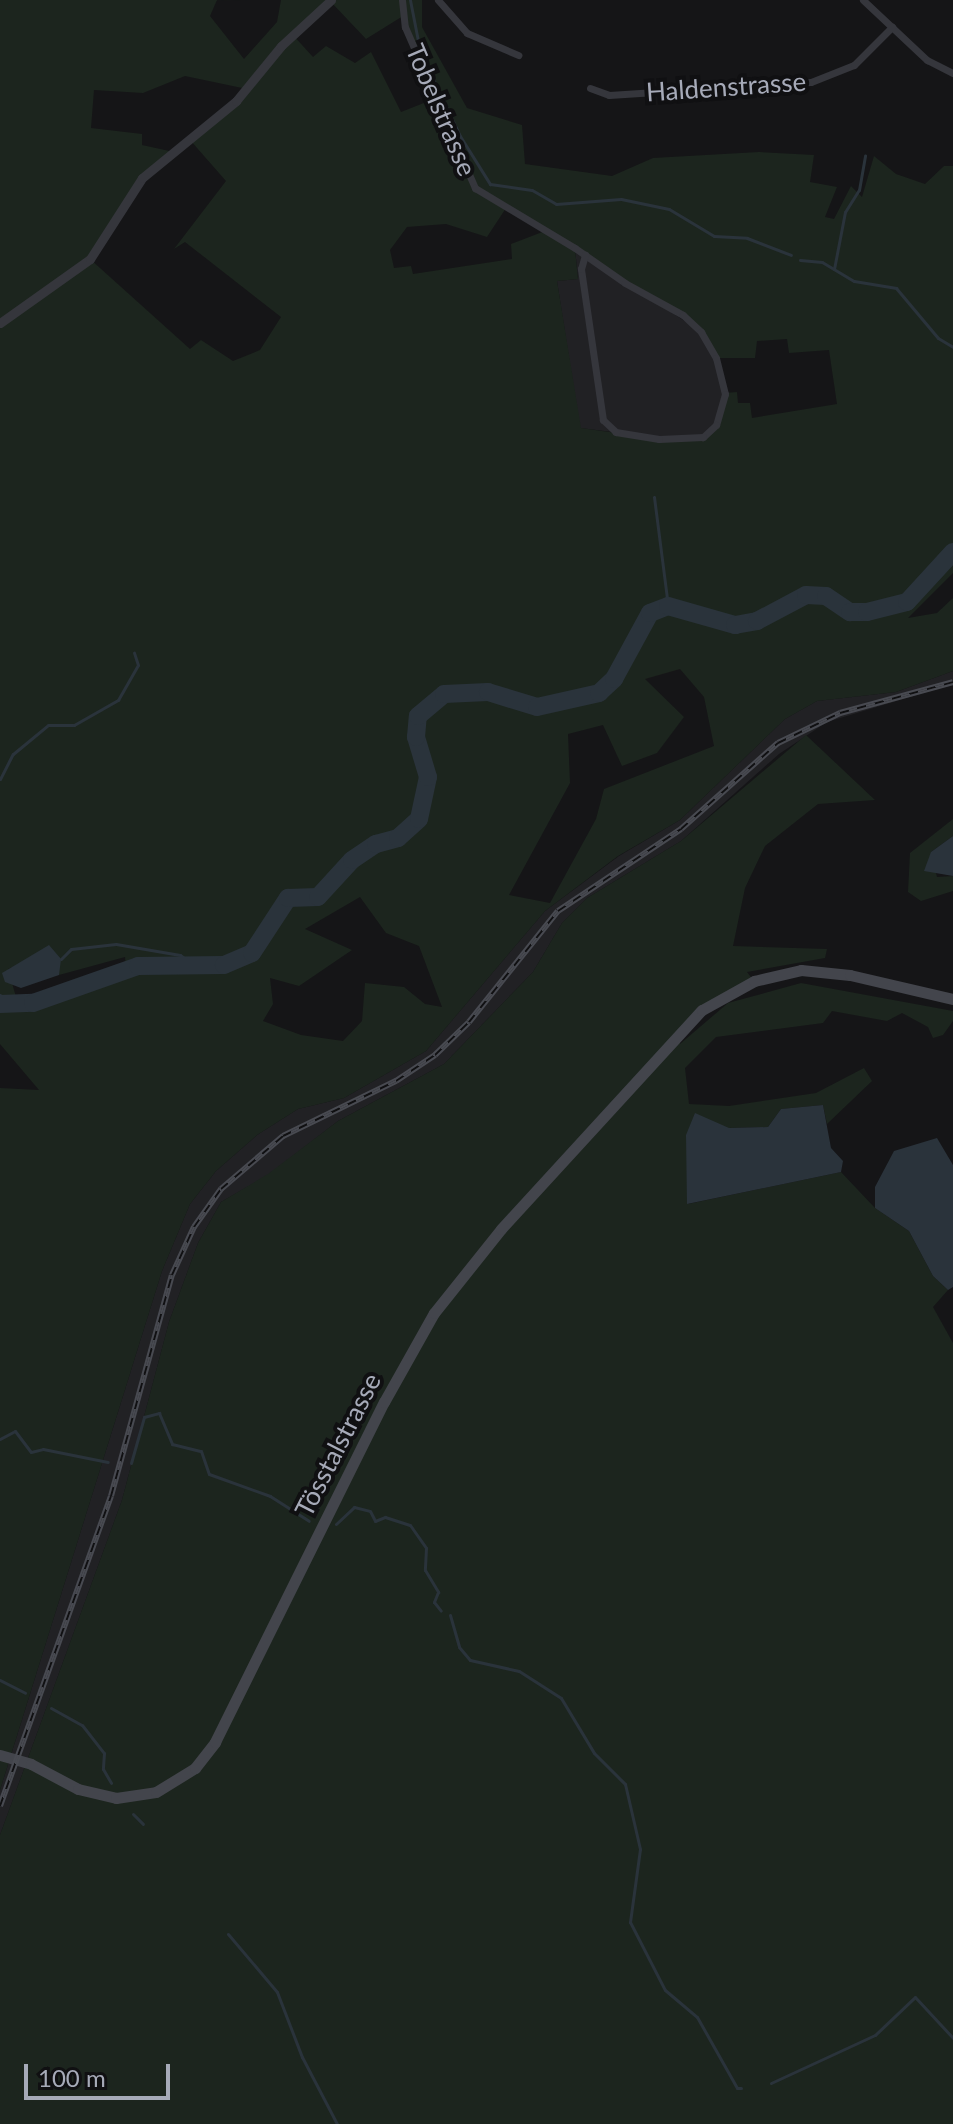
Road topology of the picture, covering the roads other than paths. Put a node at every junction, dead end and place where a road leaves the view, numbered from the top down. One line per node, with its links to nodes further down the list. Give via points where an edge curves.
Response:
1 (331, 0): 10 (street, via 281,46 236,101 142,178 90,259)
2 (402, 0): 9 (street, Tobelstrasse, via 405,27 468,179 488,198)
3 (438, 0): 6 (street, via 467,33)
4 (863, 0): 5 (street)
5 (892, 27): 7 (street, via 927,60); 8 (street, Haldenstrasse, via 854,65 811,82 609,95)
6 (518, 55)
7 (953, 73)
8 (590, 88)
9 (585, 255): 9 (street, Tobelstrasse, via 581,269 603,420 616,432 668,440 703,437 725,405 722,375 701,332 683,315)
10 (0, 323)
11 (953, 999): 12 (main road, Tösstalstrasse, via 850,975 801,970 754,981 702,1010 492,1240 428,1322 215,1742 195,1768 156,1792 116,1798 78,1789 31,1764)
12 (0, 1755)

